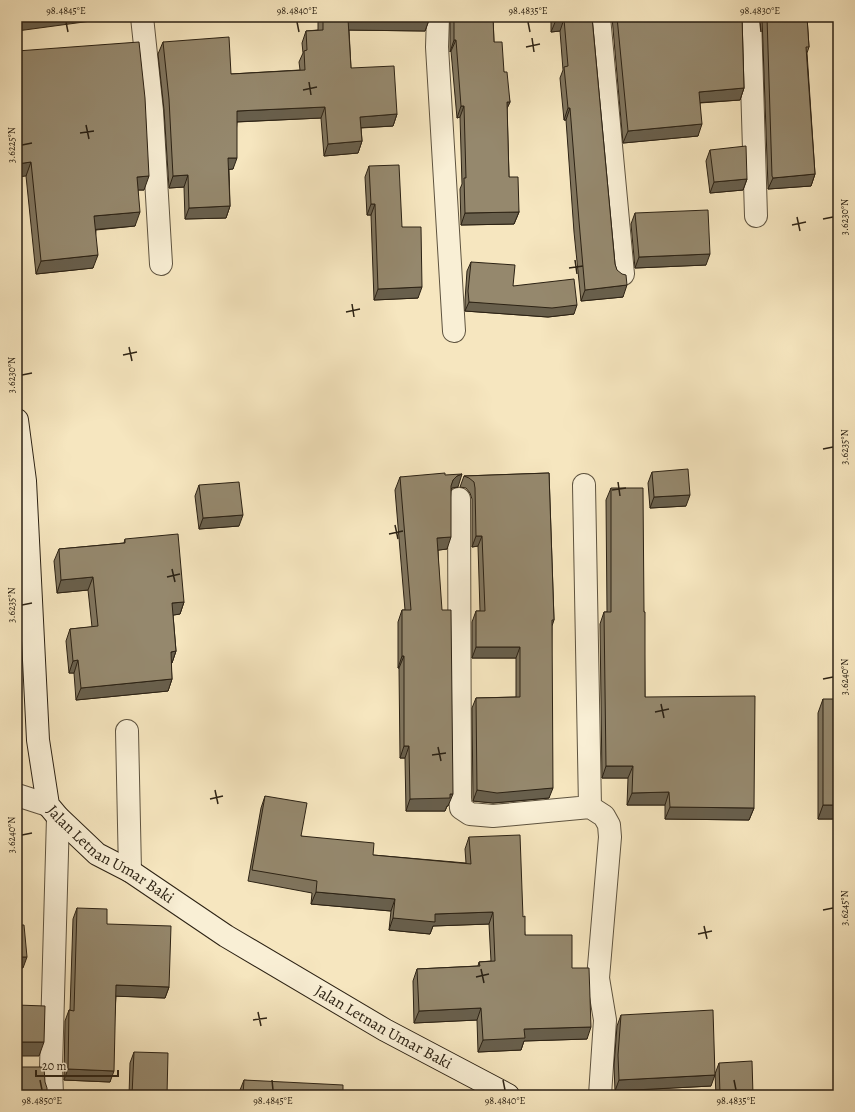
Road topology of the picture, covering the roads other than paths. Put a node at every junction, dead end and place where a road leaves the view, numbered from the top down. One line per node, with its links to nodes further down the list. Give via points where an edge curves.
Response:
1 (142, 17): 6 (street, via 152,111)
2 (438, 17): 8 (street)
3 (599, 17): 7 (street)
4 (750, 17): 5 (street)
5 (756, 216)
6 (161, 264)
7 (623, 274)
8 (454, 331)
9 (17, 420): 10 (street, Jalan Letnan Umar Baki)
10 (21, 481): 16 (street, Jalan Letnan Umar Baki, via 33,614 38,740)
11 (584, 485): 15 (street)
12 (459, 499): 15 (street, via 461,808 470,814 493,816)
13 (126, 732): 17 (street)
14 (17, 795): 16 (street)
15 (590, 807): 20 (street, via 604,816 609,825 610,837 598,978 605,1020)
16 (53, 811): 17 (street, Jalan Letnan Umar Baki, via 97,854); 18 (street, via 41,1068)
17 (130, 871): 19 (street, Jalan Letnan Umar Baki, via 226,936 385,1030)
18 (52, 1095)
19 (508, 1095)
20 (600, 1095)

